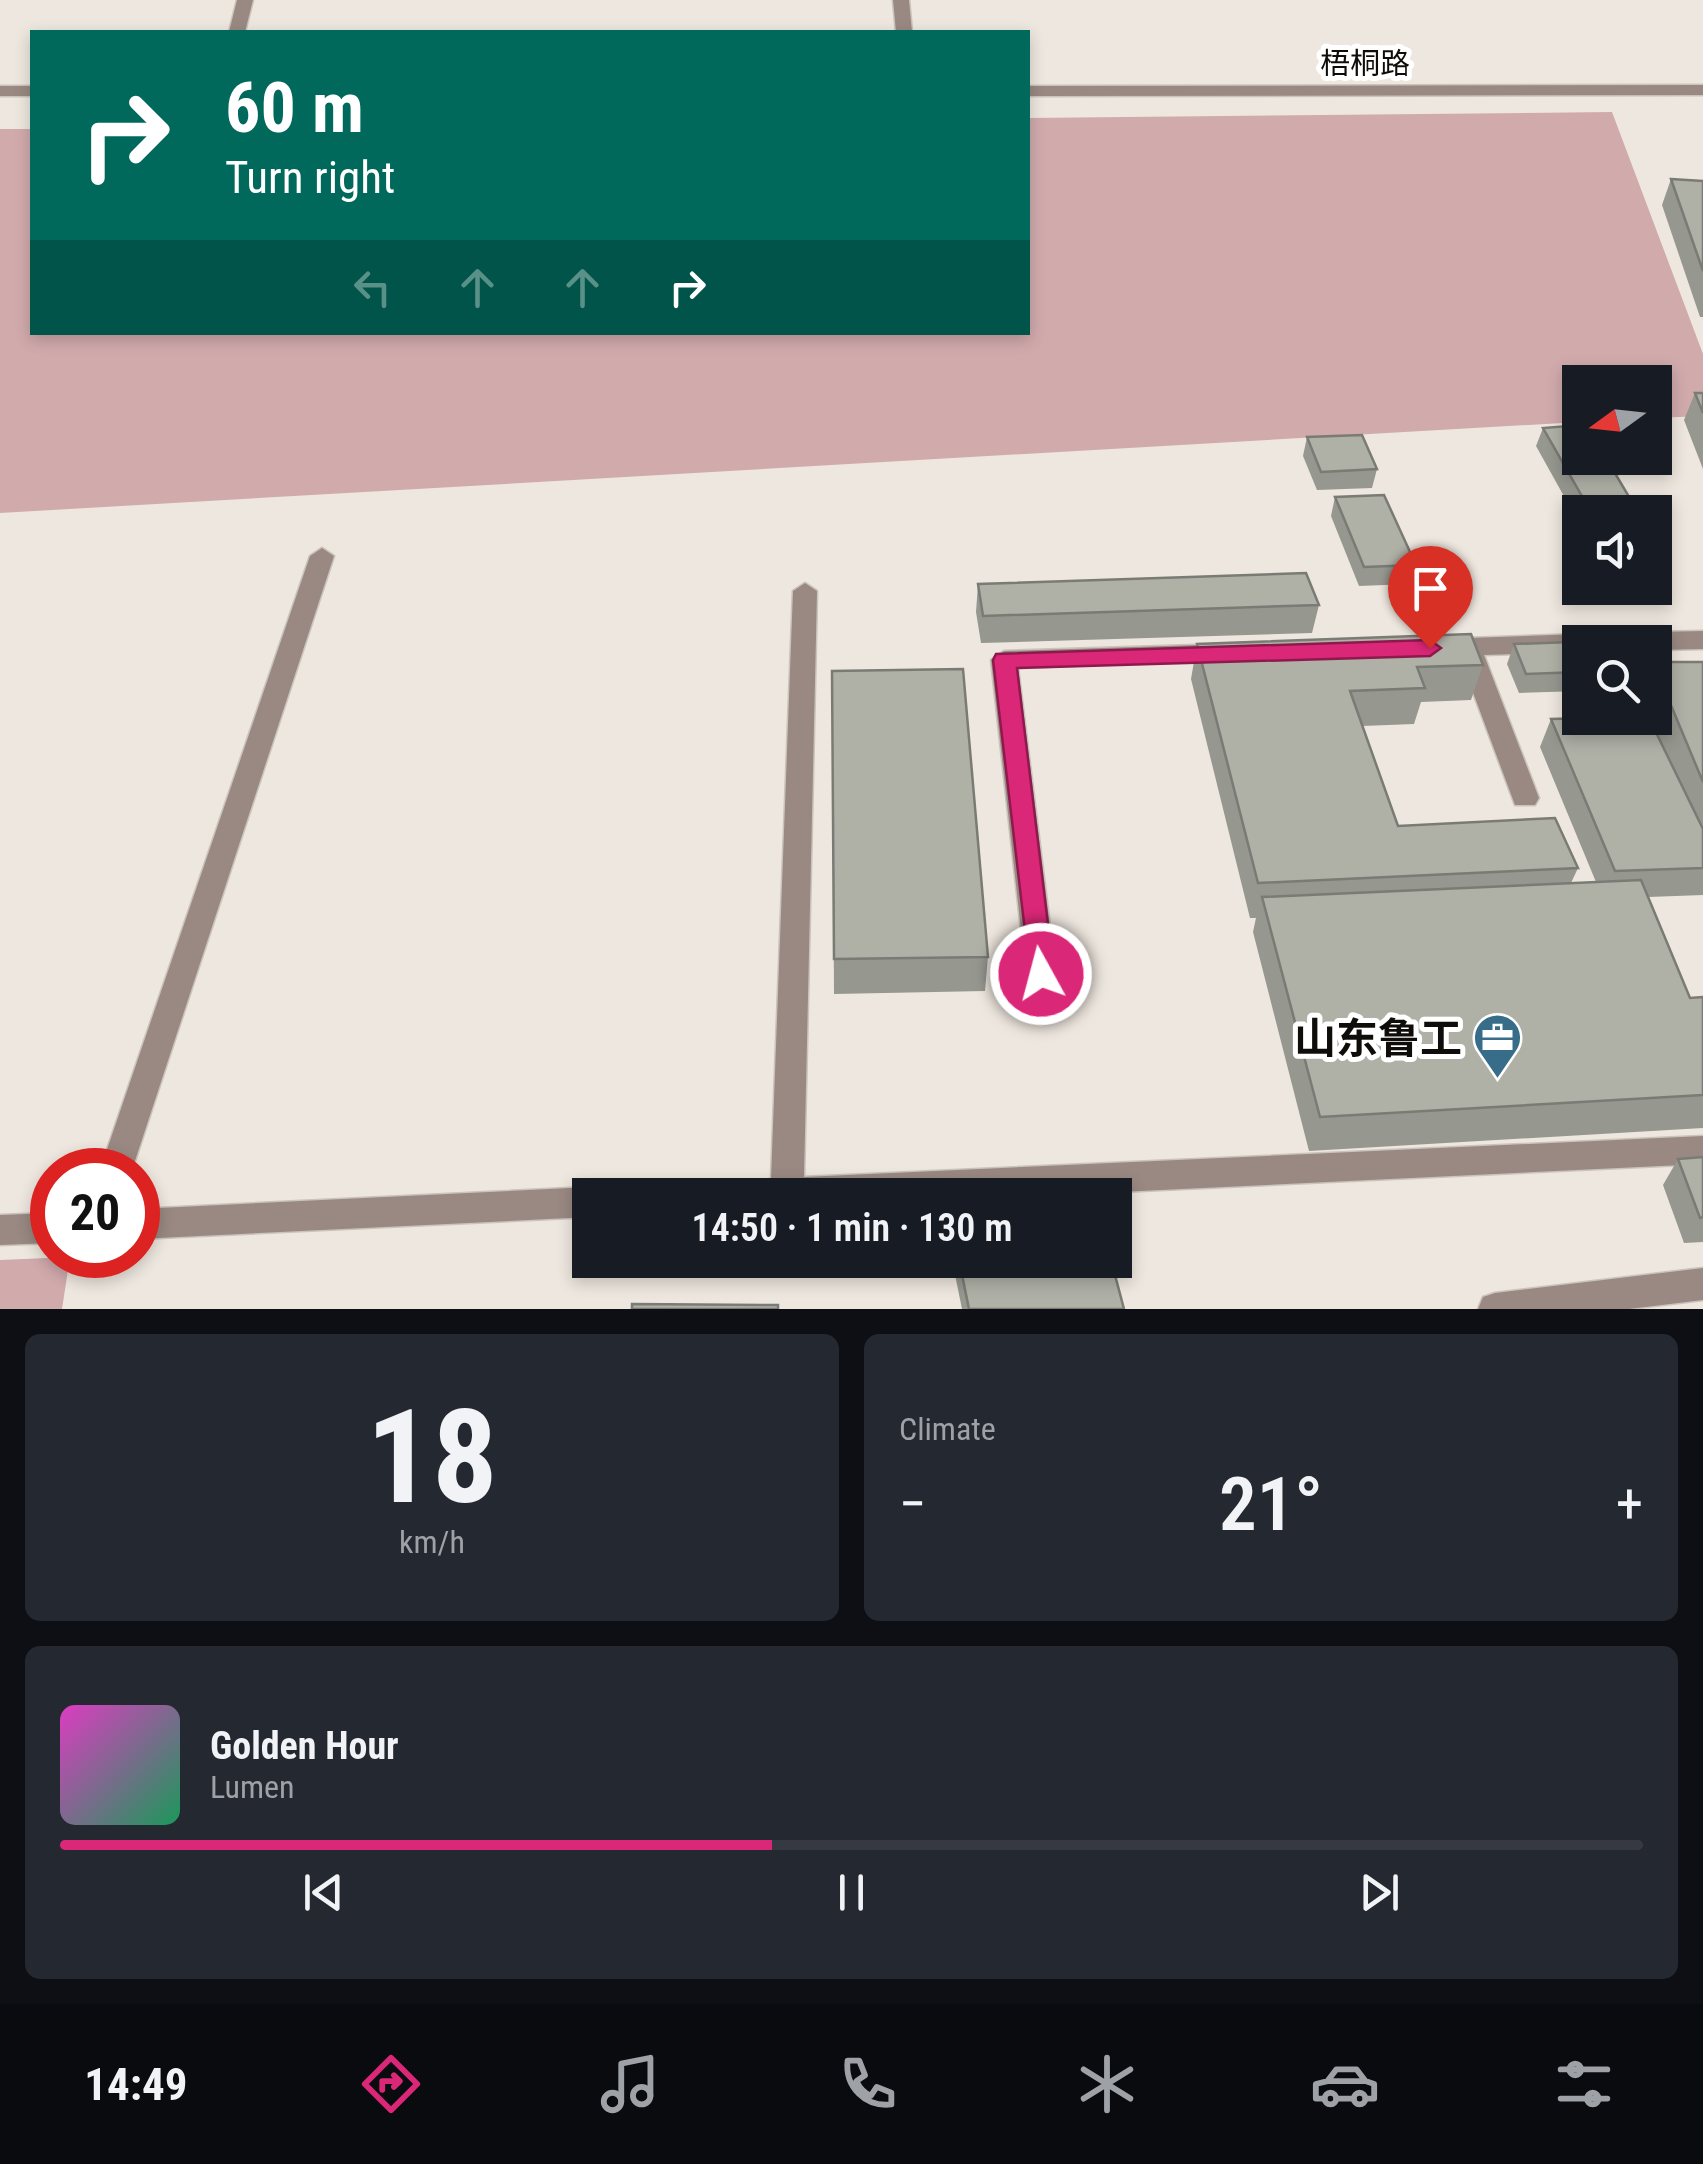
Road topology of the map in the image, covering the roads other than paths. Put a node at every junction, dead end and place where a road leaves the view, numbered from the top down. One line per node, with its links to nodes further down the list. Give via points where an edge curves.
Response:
1 (245, 0): 3 (street)
2 (900, 0): 4 (street)
3 (238, 30)
4 (904, 30)
5 (1703, 90): 8 (street, 梧桐路)
6 (0, 91): 7 (street)
7 (30, 91)
8 (1030, 91)
9 (322, 556): 17 (street)
10 (805, 591): 19 (street)
11 (1703, 640): 12 (street)
12 (1672, 641)
13 (1562, 644): 15 (street, via 1458,647)
14 (1256, 653): 16 (street, via 1004,660)
15 (1525, 798)
16 (1041, 974)
17 (123, 1148)
18 (1703, 1150): 20 (street)
19 (788, 1178)
20 (1107, 1178)
21 (572, 1203): 22 (street)
22 (160, 1223)
23 (30, 1229): 24 (street)
24 (0, 1230)
25 (1703, 1284): 26 (street)
26 (1494, 1309)

